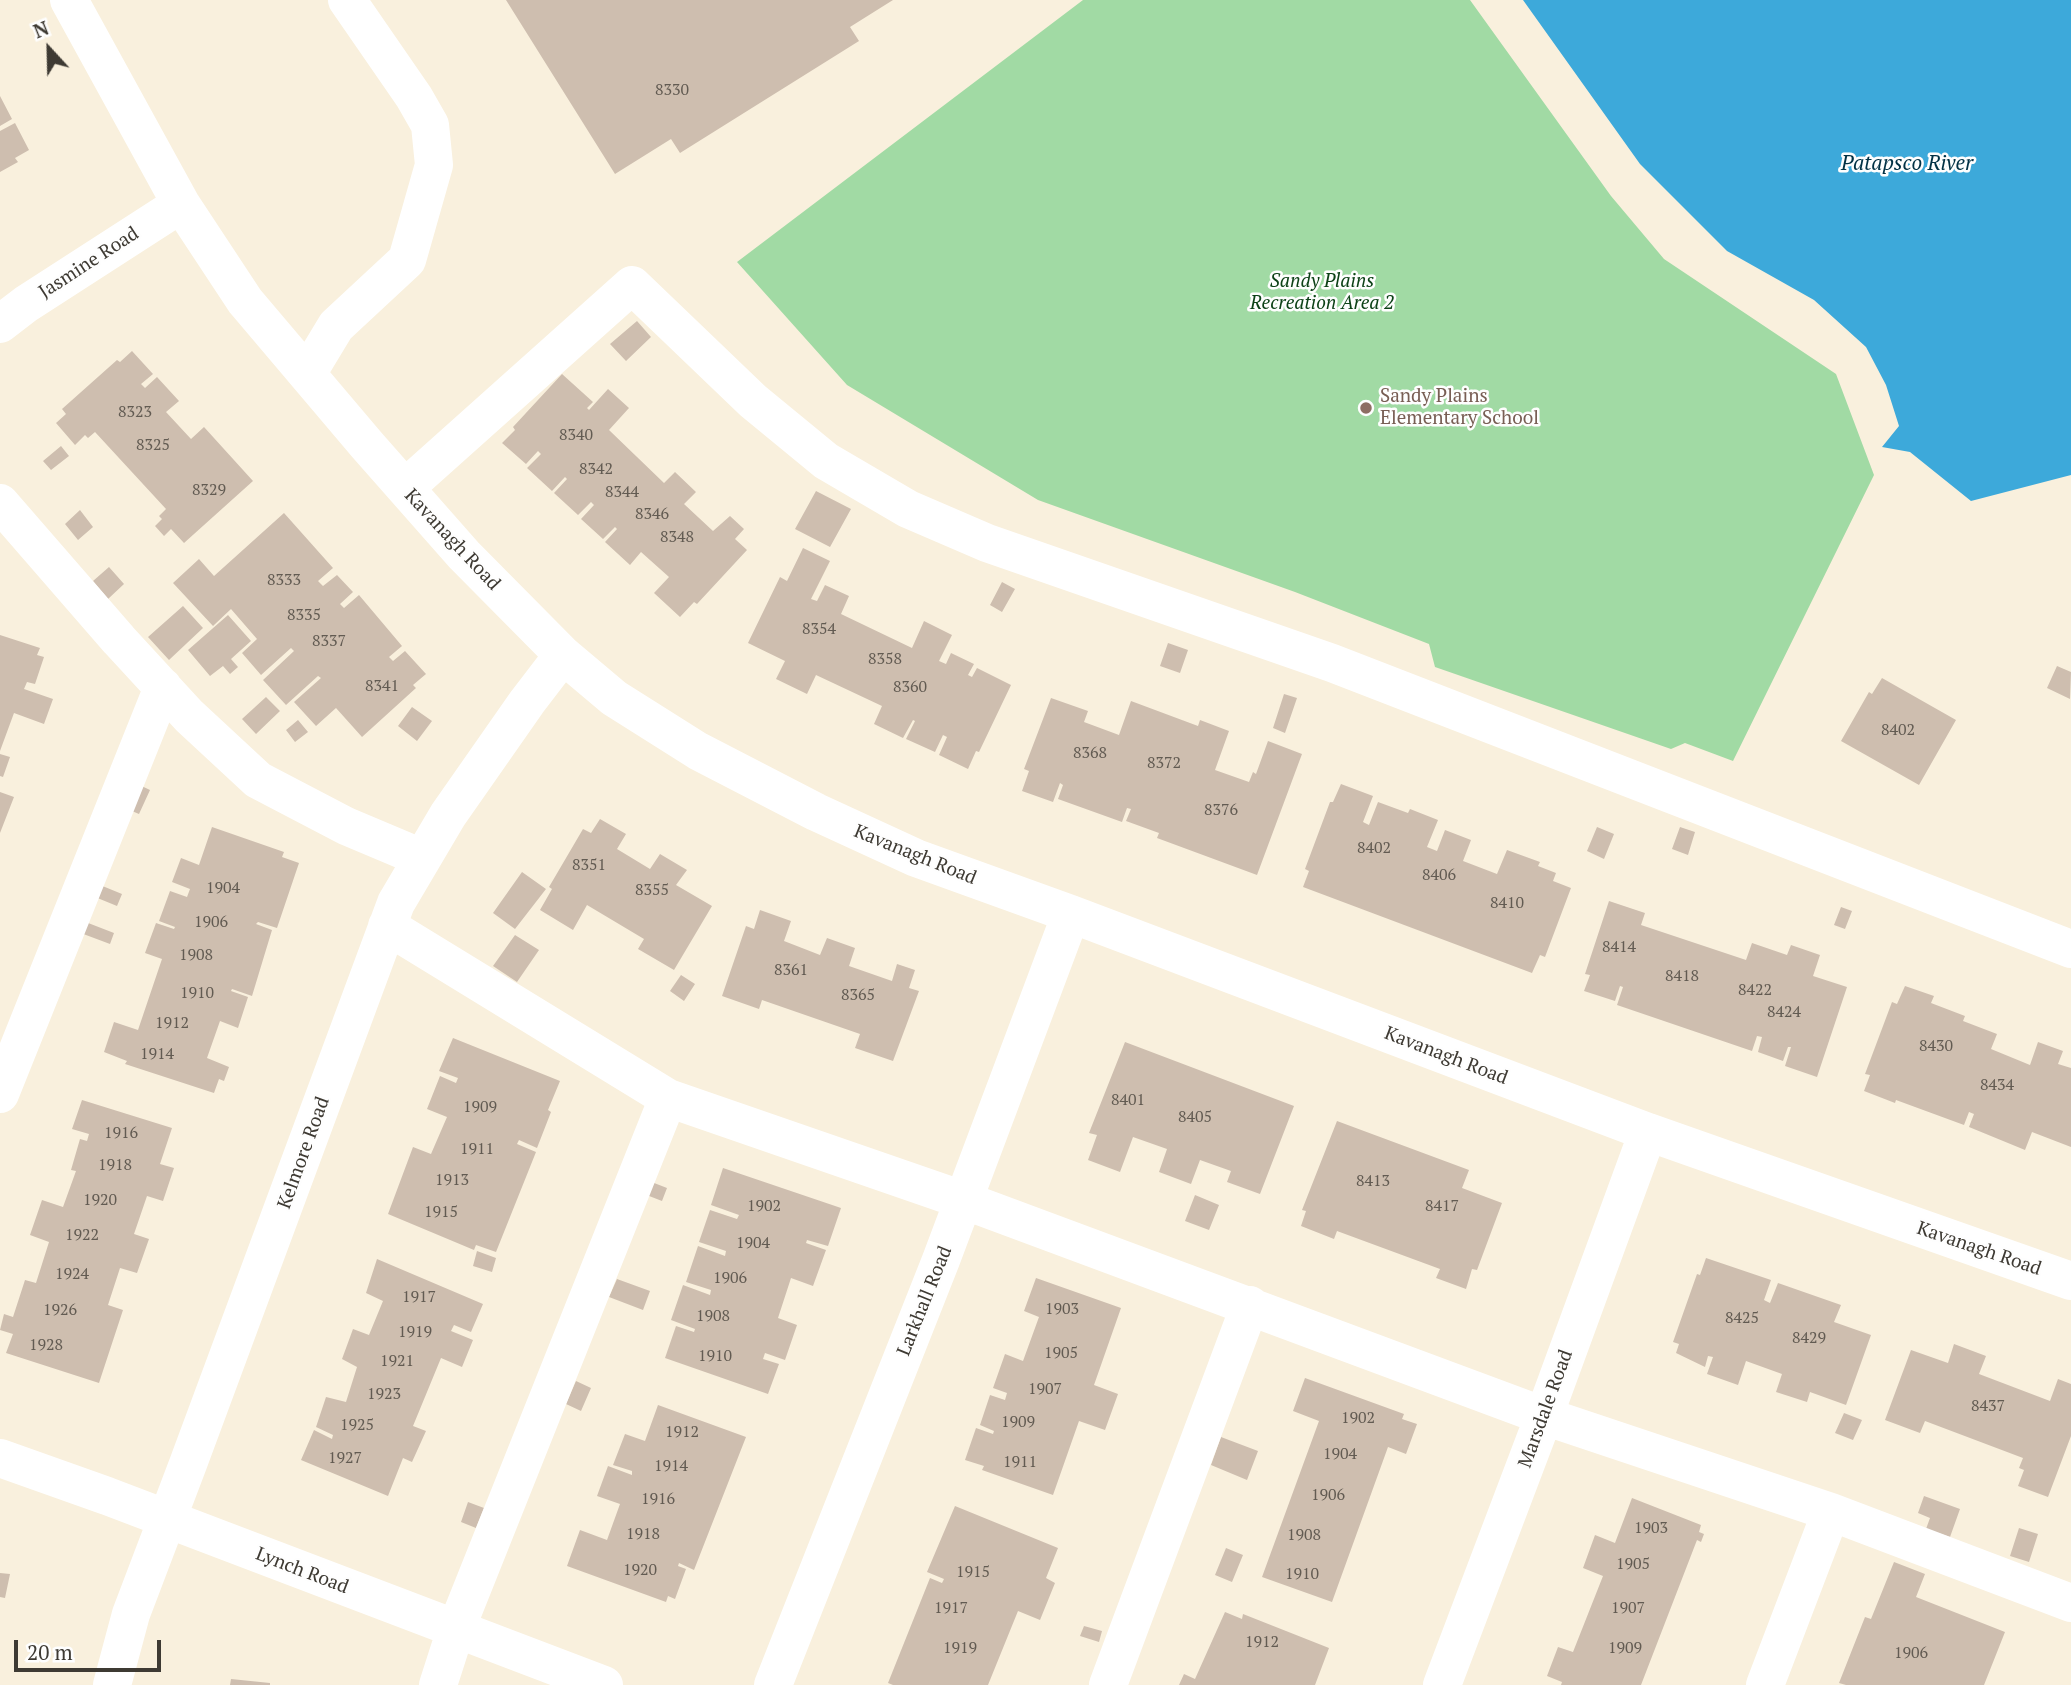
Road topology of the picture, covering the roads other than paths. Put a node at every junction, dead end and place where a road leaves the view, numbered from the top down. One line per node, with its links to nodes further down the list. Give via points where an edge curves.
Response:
1 (69, 0): 3 (street, Kavanagh Road)
2 (347, 0): 5 (street, via 430,125 434,165 407,260 336,326)
3 (181, 204): 4 (street, Jasmine Road); 5 (street, Kavanagh Road, via 245,301)
4 (0, 324)
5 (307, 374): 6 (street, Kavanagh Road)
6 (405, 488): 8 (street, Kavanagh Road); 13 (street, via 632,285 753,401 826,461 908,509 988,543 1332,663)
7 (0, 503): 9 (street)
8 (563, 655): 10 (street, Kelmore Road); 11 (street, Kavanagh Road, via 614,698 698,751 816,812 916,858)
9 (163, 687): 10 (street, via 258,780 346,826); 14 (street)
10 (422, 858): 12 (street, Kelmore Road)
11 (1071, 914): 16 (street, Kavanagh Road); 17 (street, Larkhall Road)
12 (387, 926): 15 (street); 23 (street, Kelmore Road)
13 (2071, 949)
14 (0, 1094)
15 (668, 1098): 17 (street); 25 (street)
16 (1648, 1132): 18 (street, Kavanagh Road); 20 (street, Marsdale Road)
17 (963, 1200): 19 (street); 29 (street, Larkhall Road)
18 (2071, 1282)
19 (1250, 1306): 20 (street); 30 (street)
20 (1544, 1416): 22 (street); 31 (street, Marsdale Road)
21 (0, 1458): 23 (street, Lynch Road)
22 (1830, 1512): 24 (street); 32 (street)
23 (167, 1519): 25 (street, Lynch Road); 26 (street, Kelmore Road, via 131,1614)
24 (2071, 1603)
25 (456, 1629): 27 (street); 28 (street, Lynch Road)
26 (112, 1685)
27 (438, 1685)
28 (604, 1685)
29 (773, 1685)
30 (1108, 1685)
31 (1442, 1685)
32 (1766, 1685)

